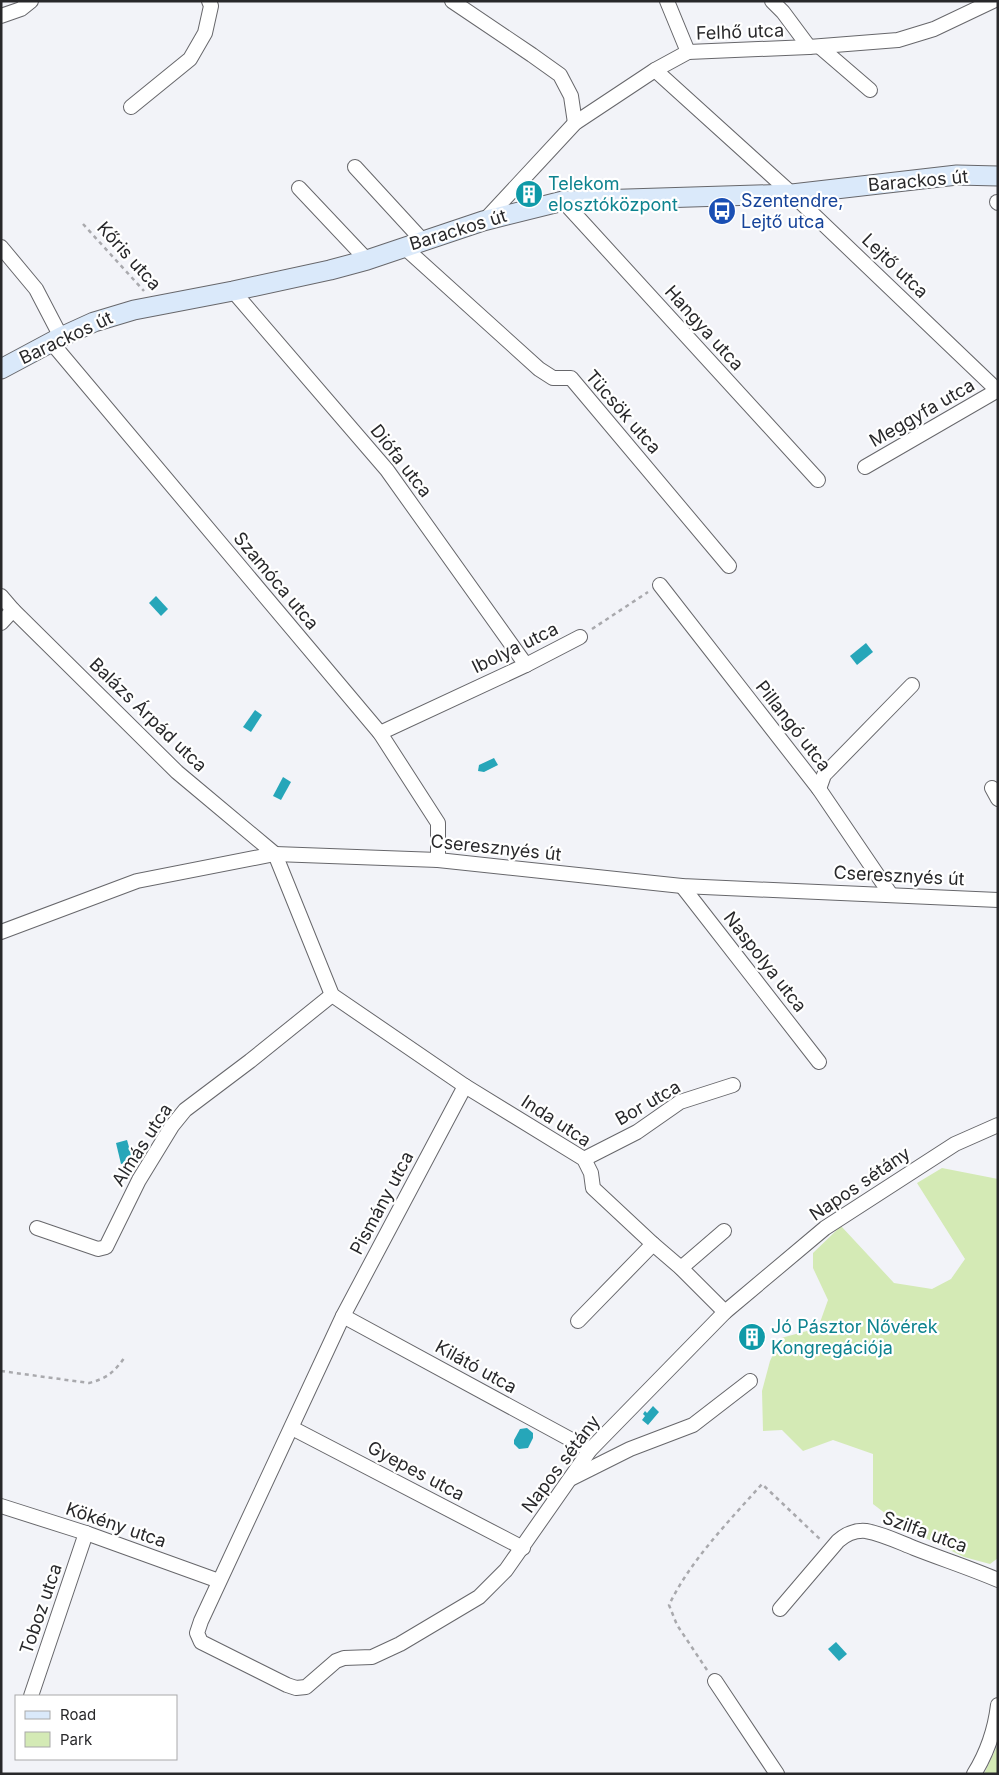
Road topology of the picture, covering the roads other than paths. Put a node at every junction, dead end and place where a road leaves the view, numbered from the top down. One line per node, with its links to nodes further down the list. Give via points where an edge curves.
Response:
1 (31, 1): 7 (street, via 21,9)
2 (209, 1): 12 (street, via 211,6 205,33 190,59)
3 (452, 1): 13 (street, via 560,75 571,96)
4 (667, 1): 9 (street)
5 (772, 1): 8 (street)
6 (993, 1): 8 (street, Felhő utca, via 934,29 898,40)
7 (1, 16)
8 (815, 47): 9 (street, Felhő utca); 11 (street)
9 (688, 52): 10 (street, Felhő utca)
10 (655, 70): 13 (street, Felhő utca); 17 (street, Lejtő utca)
11 (870, 90)
12 (131, 107)
13 (574, 123): 19 (street, Felhő utca)
14 (355, 167): 20 (street)
15 (998, 176): 17 (street, Barackos út, via 957,175)
16 (299, 188): 23 (street)
17 (792, 194): 18 (street, Barackos út); 27 (street, Lejtő utca)
18 (563, 201): 19 (street, Barackos út); 29 (street, Hangya utca)
19 (483, 221): 20 (street, Barackos út)
20 (423, 241): 21 (street, Barackos út)
21 (404, 246): 23 (street, Barackos út); 30 (street, Tücsök utca, via 539,368 553,378 572,378)
22 (1, 247): 25 (street, Szamóca utca, via 36,289)
23 (367, 260): 24 (street, Barackos út)
24 (233, 291): 25 (street, Barackos út, via 156,305 94,322); 36 (street, Diófa utca, via 387,470)
25 (56, 340): 26 (street, Barackos út); 38 (street, Szamóca utca)
26 (1, 369)
27 (998, 390): 28 (street, Meggyfa utca)
28 (865, 467)
29 (818, 480)
30 (729, 566)
31 (660, 585): 39 (street, Pillangó utca)
32 (1, 596): 33 (street, Balázs Árpád utca)
33 (13, 610): 34 (street); 40 (street, Balázs Árpád utca, via 177,772)
34 (1, 623)
35 (580, 637): 36 (street, Ibolya utca)
36 (526, 665): 38 (street, Ibolya utca)
37 (912, 685): 39 (street, via 824,775)
38 (380, 733): 41 (street, Szamóca utca, via 438,823)
39 (819, 789): 43 (street, Pillangó utca)
40 (276, 854): 41 (street, Cseresznyés út); 45 (street, Cseresznyés út, via 137,881); 46 (street)
41 (438, 860): 42 (street, Cseresznyés út)
42 (682, 886): 43 (street, Cseresznyés út); 47 (street, Naspolya utca)
43 (891, 894): 44 (street, Cseresznyés út)
44 (998, 900)
45 (1, 932)
46 (332, 995): 49 (street); 52 (street, Almás utca, via 185,1110 139,1180 106,1247 98,1249)
47 (819, 1062)
48 (733, 1085): 51 (street, Bor utca, via 680,1102 637,1132)
49 (465, 1086): 51 (street, Inda utca); 57 (street, Pismány utca)
50 (998, 1125): 56 (street, Napos sétány, via 955,1144 825,1228)
51 (584, 1159): 54 (street, Inda utca, via 591,1173 593,1188)
52 (37, 1228)
53 (724, 1230): 55 (street)
54 (652, 1244): 55 (street, Inda utca); 58 (street)
55 (681, 1268): 56 (street, Inda utca)
56 (725, 1312): 61 (street, Napos sétány)
57 (343, 1316): 60 (street, Pismány utca); 61 (street, Kilátó utca)
58 (578, 1321)
59 (750, 1380): 62 (street, via 693,1425 630,1449)
60 (292, 1428): 65 (street, Gyepes utca); 66 (street, Pismány utca)
61 (590, 1450): 62 (street, Napos sétány)
62 (572, 1478): 65 (street, Napos sétány)
63 (1, 1506): 64 (street, Kökény utca)
64 (86, 1533): 66 (street, Kökény utca); 71 (street, Toboz utca)
65 (523, 1548): 69 (street, Napos sétány, via 479,1596 400,1644 372,1657 336,1661 306,1687 287,1685 201,1642 197,1633)
66 (218, 1580): 69 (street, Pismány utca)
67 (998, 1580): 68 (street, Szilfa utca, via 866,1531 855,1531 830,1549)
68 (780, 1609)
69 (200, 1621)
70 (715, 1681): 73 (street)
71 (31, 1695)
72 (998, 1705): 74 (street, via 996,1724)
73 (777, 1774)
74 (974, 1774)

